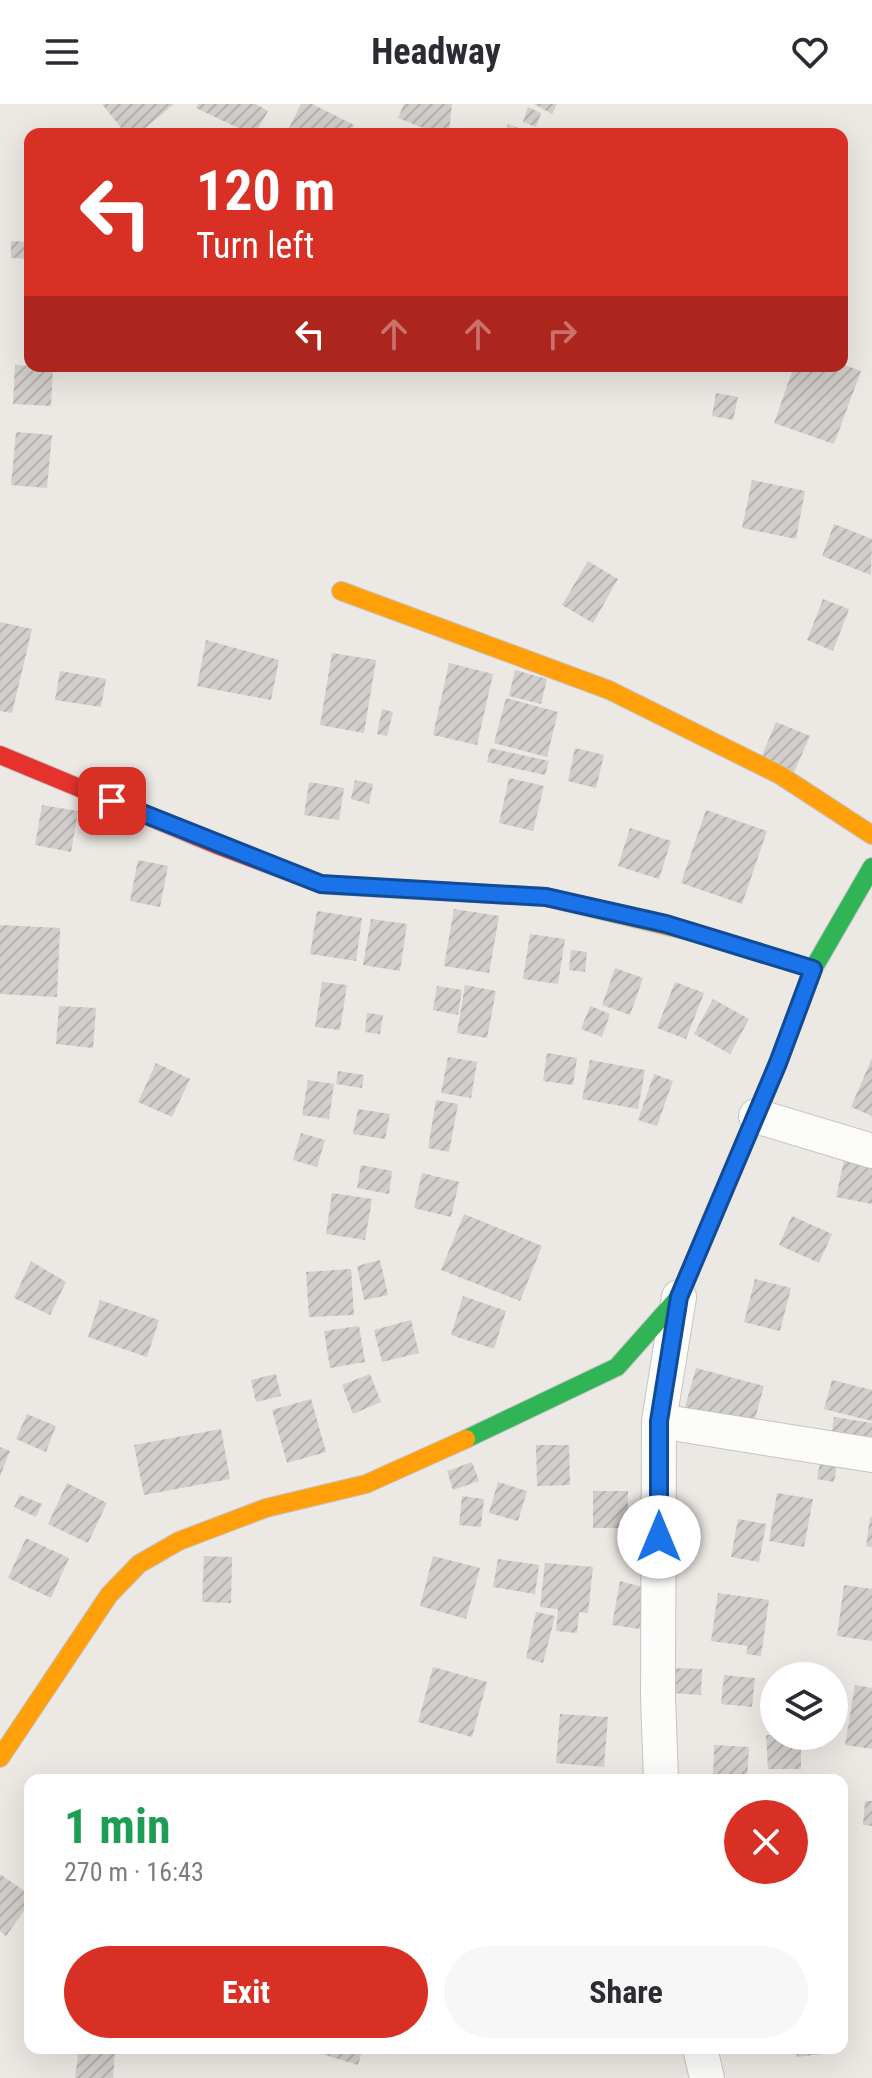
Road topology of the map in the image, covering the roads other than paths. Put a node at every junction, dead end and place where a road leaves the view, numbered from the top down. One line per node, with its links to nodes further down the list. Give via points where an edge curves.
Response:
1 (341, 591): 3 (street, via 609,690 780,775)
2 (0, 755): 5 (street, via 321,884 546,897 666,924)
3 (872, 835)
4 (872, 867): 5 (street)
5 (813, 969): 6 (street)
6 (756, 1116): 7 (street); 8 (street)
7 (872, 1151)
8 (679, 1297): 9 (street); 11 (street, via 617,1367 366,1484 266,1508 179,1541 139,1564 109,1595)
9 (659, 1421): 10 (street); 12 (street)
10 (872, 1455)
11 (0, 1758)
12 (661, 1774)
13 (701, 2054): 14 (street)
14 (707, 2078)

